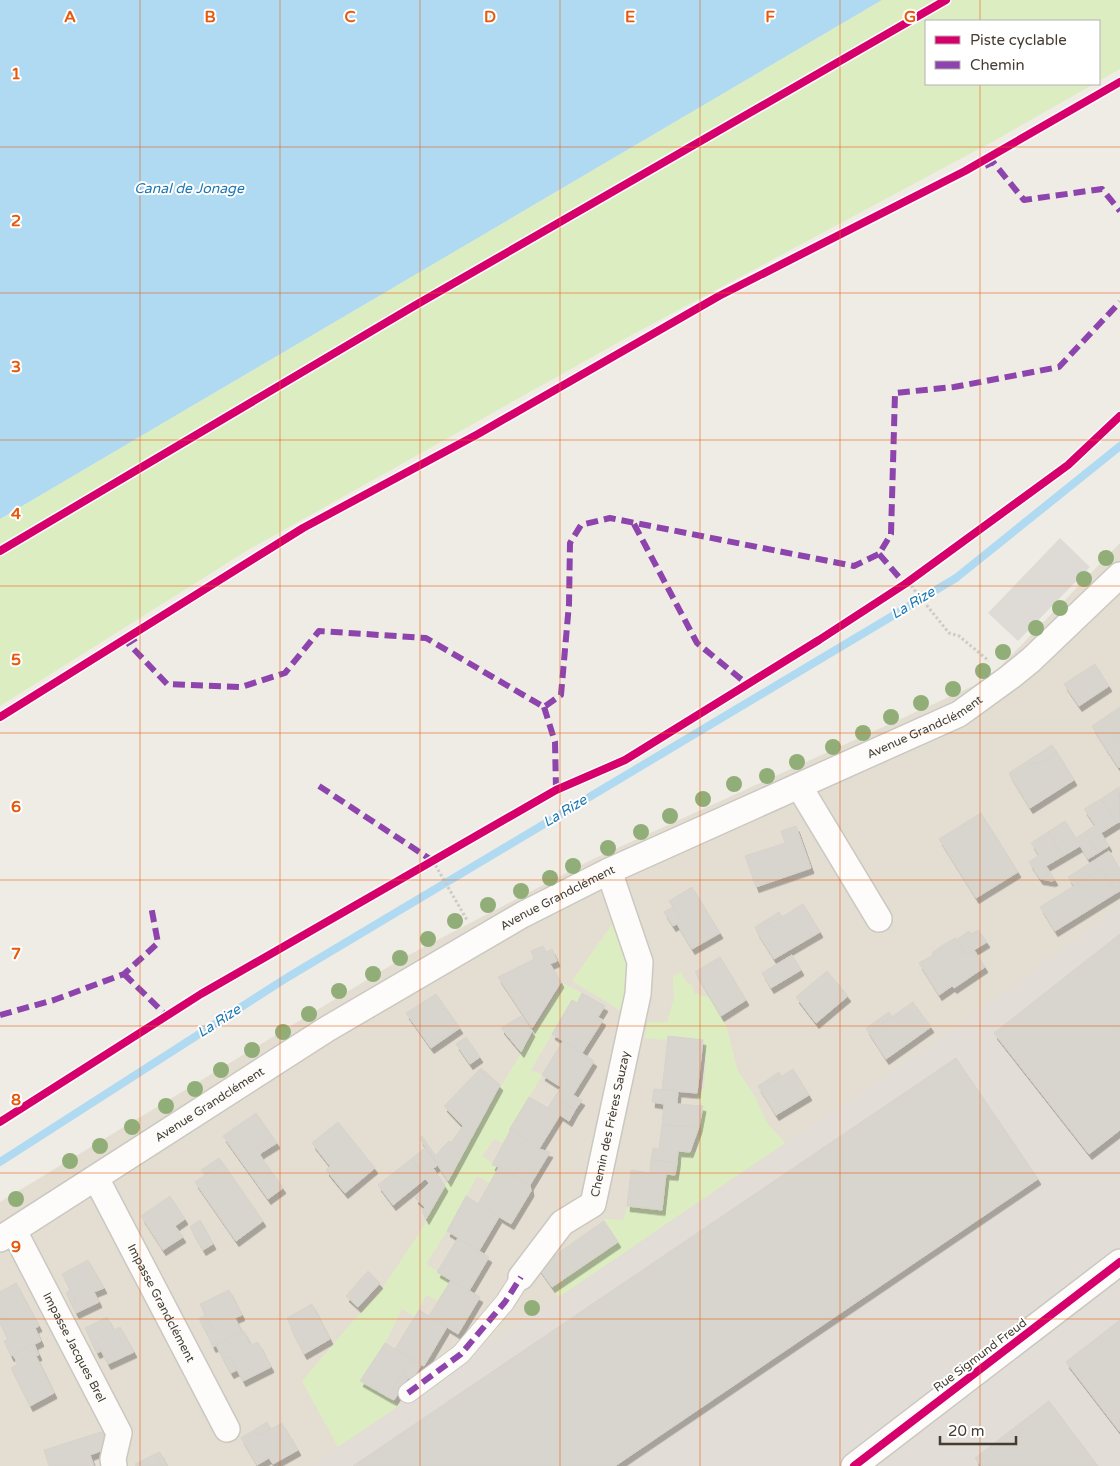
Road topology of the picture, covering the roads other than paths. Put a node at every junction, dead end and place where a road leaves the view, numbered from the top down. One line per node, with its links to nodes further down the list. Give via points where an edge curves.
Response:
1 (1120, 575): 2 (street, Avenue Grandclément, via 1031,660 959,714)
2 (800, 786): 3 (street, Avenue Grandclément); 4 (street)
3 (609, 871): 5 (street, Avenue Grandclément, via 522,915 327,1029); 8 (street, Chemin des Frères Sauzay, via 640,962 638,994 593,1204 562,1224)
4 (879, 919)
5 (96, 1178): 6 (street, Avenue Grandclément); 10 (street, Impasse Grandclément)
6 (7, 1235): 11 (street, Impasse Jacques Brel, via 119,1433)
7 (1120, 1262): 12 (street, Rue Sigmund Freud)
8 (521, 1277): 9 (street, Chemin des Frères Sauzay, via 506,1302 461,1354)
9 (408, 1393)
10 (227, 1429)
11 (114, 1466)
12 (854, 1466)

